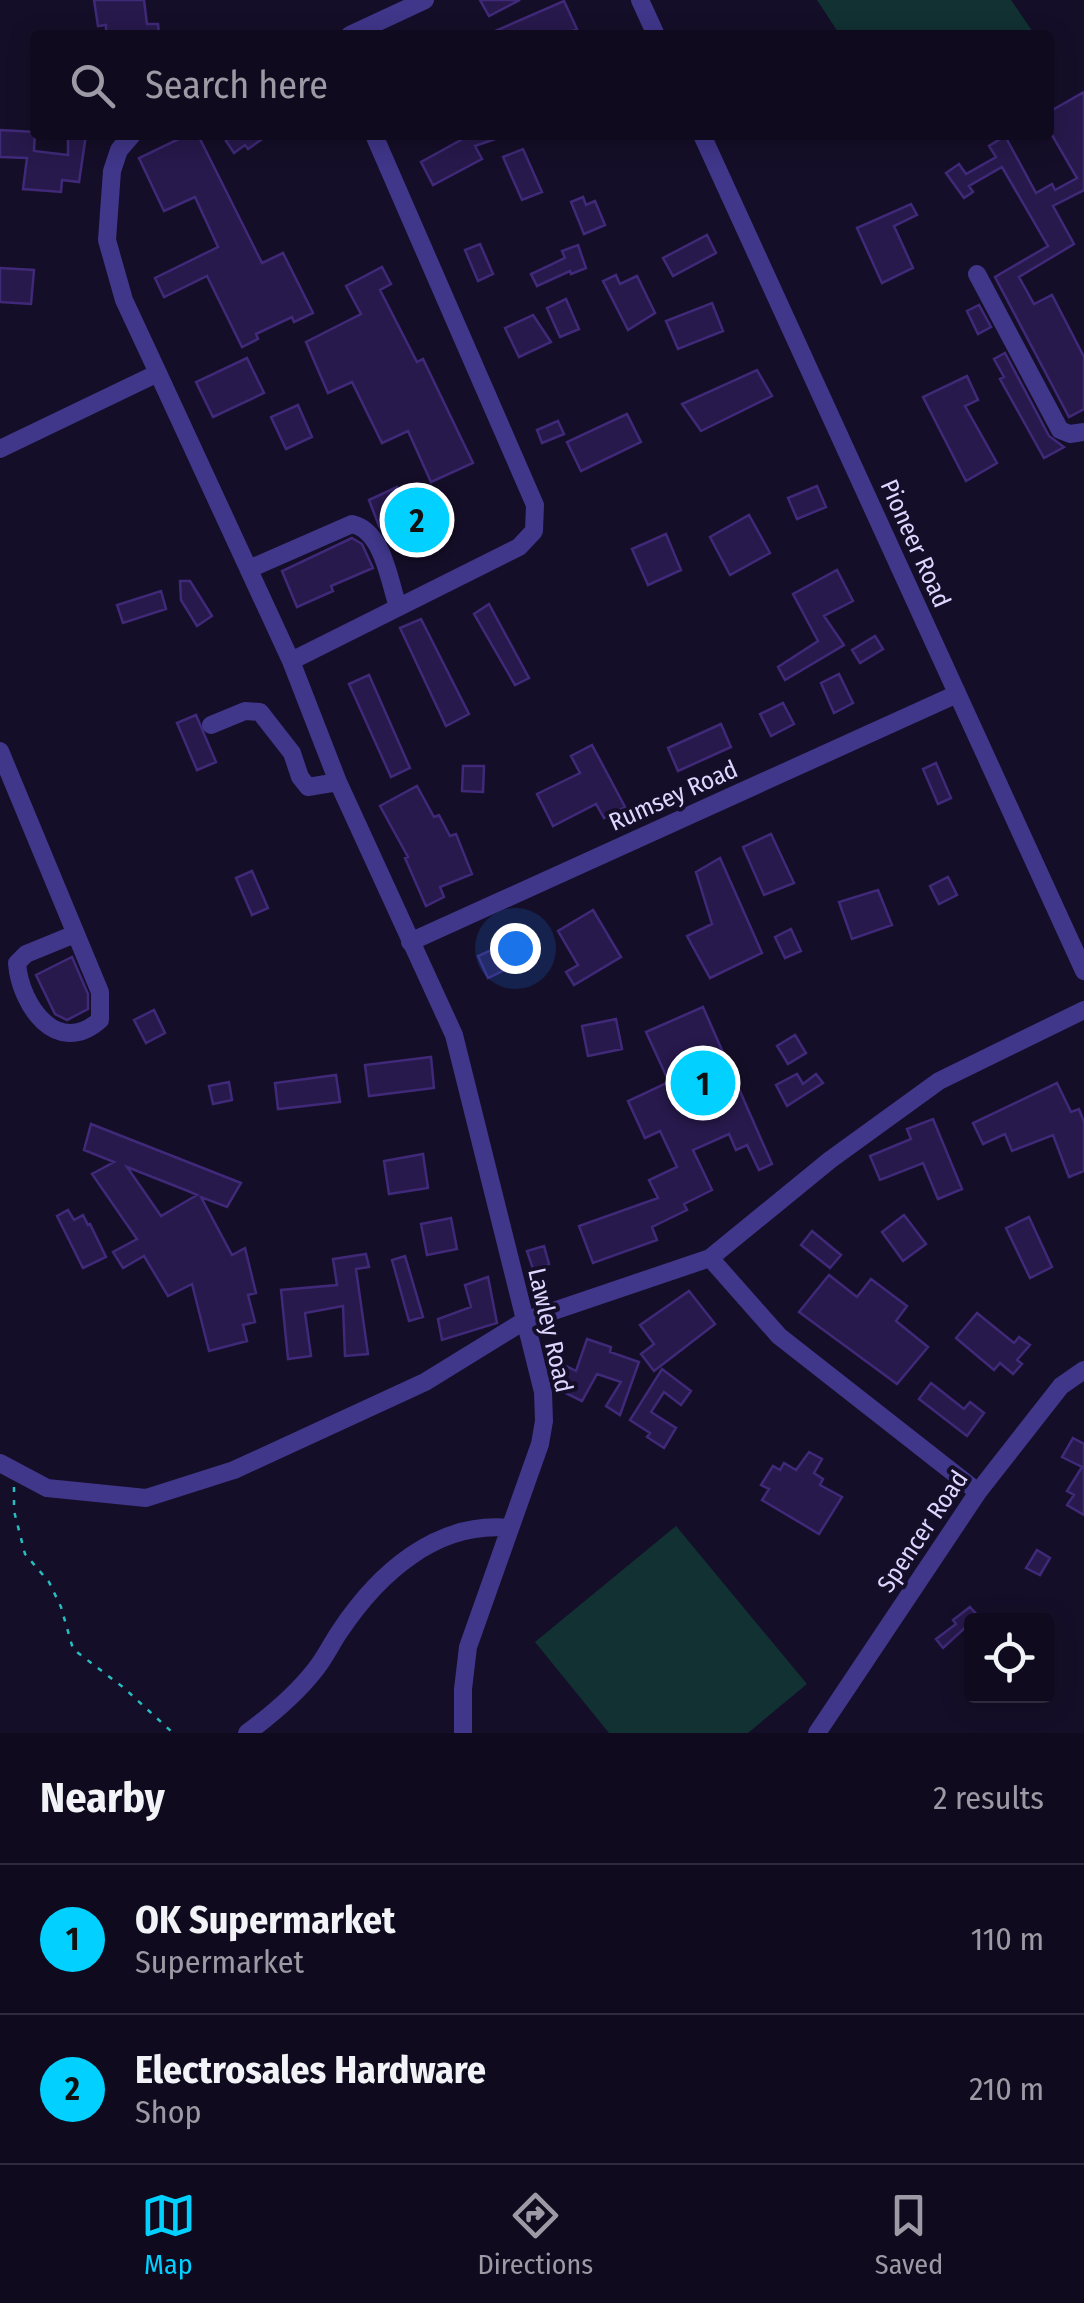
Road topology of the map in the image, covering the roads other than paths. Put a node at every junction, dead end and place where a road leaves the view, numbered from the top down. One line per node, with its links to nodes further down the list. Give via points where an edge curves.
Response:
1 (425, 0): 3 (street)
2 (640, 0): 4 (street)
3 (361, 30)
4 (654, 30)
5 (127, 140): 9 (street, Lawley Road, via 112,171 107,240 124,300)
6 (376, 140): 13 (street, via 535,505 534,531 519,548)
7 (704, 140): 15 (street, Pioneer Road)
8 (977, 274): 10 (street, via 1060,430)
9 (158, 373): 11 (street); 12 (street, Lawley Road)
10 (1084, 432)
11 (0, 449)
12 (248, 569): 13 (street, via 352,524 362,526 374,537); 14 (street, Lawley Road)
13 (398, 607): 14 (street)
14 (291, 661): 18 (street, Lawley Road)
15 (957, 694): 20 (street, Rumsey Road); 21 (street, Pioneer Road)
16 (211, 725): 18 (street, via 244,710 260,712 308,787)
17 (0, 751): 19 (street)
18 (338, 782): 20 (street, Lawley Road)
19 (75, 934): 19 (street, via 100,992 100,1020 87,1031 63,1034 52,1031 32,1004 17,963)
20 (410, 942): 24 (street, Lawley Road, via 454,1035)
21 (1084, 971)
22 (1084, 1010): 23 (street, via 939,1082)
23 (710, 1258): 24 (street); 27 (street, via 779,1336)
24 (524, 1321): 26 (street, via 426,1382 234,1470 146,1498 47,1488); 28 (street, Lawley Road, via 544,1420)
25 (1084, 1370): 27 (street, Spencer Road, via 1052,1396)
26 (0, 1463)
27 (978, 1492): 31 (street, Spencer Road)
28 (509, 1528): 29 (street, via 448,1534 390,1571 312,1675); 30 (street, Lawley Road, via 468,1647)
29 (247, 1733)
30 (463, 1733)
31 (817, 1733)

